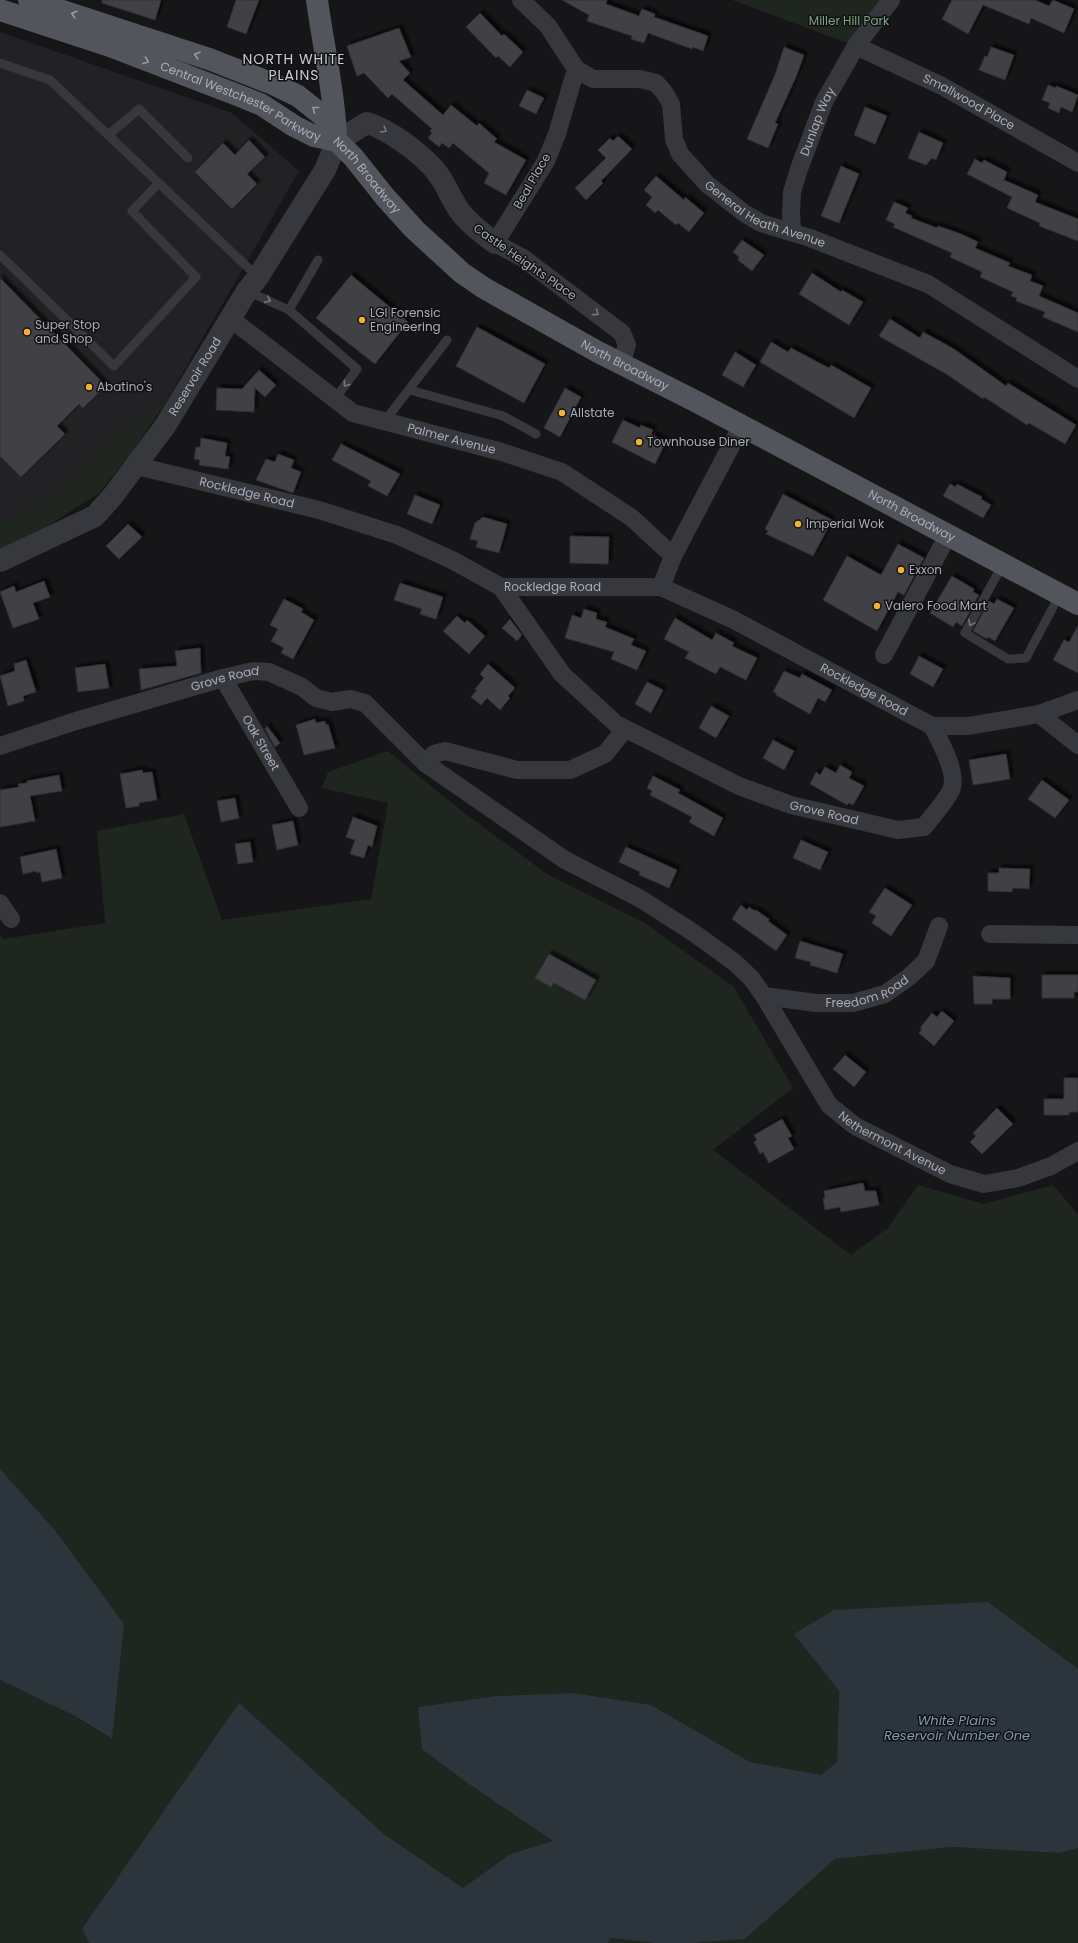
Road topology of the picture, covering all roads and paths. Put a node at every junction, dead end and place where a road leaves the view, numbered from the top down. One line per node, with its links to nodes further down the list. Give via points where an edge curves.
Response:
1 (29, 0): 10 (main road, Central Westchester Parkway, one-way to 1, via 323,116 298,96 272,84 209,60)
2 (317, 0): 10 (main road, North Broadway, via 323,48 335,104)
3 (521, 0): 8 (street, General Heath Avenue, via 548,26)
4 (891, 0): 6 (street, Dunlap Way)
5 (0, 10): 10 (main road, Central Westchester Parkway, one-way to 10, via 110,46 245,98 262,105 314,136)
6 (856, 46): 12 (street, Smallwood Place, via 942,86); 14 (street, Dunlap Way, via 824,102 799,169 792,192)
7 (0, 63): 9 (lane, via 50,80)
8 (576, 69): 14 (street, General Heath Avenue, via 593,79 640,79 656,83 671,104 674,139 680,154 691,167 744,213 761,223); 15 (street, Beal Place, via 557,134 546,161)
9 (108, 135): 11 (lane, via 139,109); 13 (lane)
10 (337, 141): 15 (street, Castle Heights Place, one-way to 15, via 367,124 386,131 435,171 459,211); 18 (street, Reservoir Road, via 325,170); 22 (main road, North Broadway, via 385,197 462,273 518,308)
11 (188, 158)
12 (1078, 163)
13 (158, 184): 16 (lane, via 132,211 196,277 114,366); 18 (lane)
14 (792, 231): 23 (street, General Heath Avenue, via 928,284)
15 (495, 243): 22 (street, Castle Heights Place, one-way to 22, via 523,258 622,333 627,344)
16 (0, 255)
17 (318, 260): 19 (lane)
18 (252, 284): 19 (lane, one-way to 19); 20 (street, Reservoir Road)
19 (290, 310): 25 (lane, one-way to 25, via 358,369)
20 (231, 319): 25 (street, Palmer Avenue); 29 (street, Reservoir Road, via 165,426)
21 (448, 340): 24 (lane)
22 (621, 364): 27 (main road, North Broadway)
23 (1078, 379)
24 (410, 390): 26 (lane); 28 (lane, via 503,416)
25 (335, 399): 26 (street, Palmer Avenue, via 353,413)
26 (384, 422): 31 (street, Palmer Avenue, via 502,452 562,472 632,518)
27 (741, 427): 30 (main road, North Broadway); 31 (street)
28 (536, 434)
29 (137, 466): 32 (street, Reservoir Road, via 95,516); 35 (street, Rockledge Road, via 319,510 397,535 452,560)
30 (948, 535): 33 (main road, North Broadway); 37 (street)
31 (673, 556): 34 (street)
32 (0, 561)
33 (1003, 564): 36 (main road, North Broadway); 36 (lane, one-way to 36, via 965,633 1008,659 1026,658)
34 (663, 582): 35 (street, Rockledge Road); 41 (street, Rockledge Road)
35 (502, 587): 42 (street, Grove Road, via 562,674 616,724)
36 (1069, 599)
37 (884, 655)
38 (223, 678): 44 (street, Grove Road); 45 (street, Grove Road, via 252,671 269,672 302,687 316,698 332,702 350,698 365,704); 46 (street, Oak Street)
39 (1078, 700): 40 (street)
40 (1039, 714): 41 (street, via 968,726); 43 (street)
41 (932, 726): 42 (street, Grove Road, via 948,758 952,774 951,791 924,827 898,830 792,805 740,786)
42 (625, 729): 45 (street, via 605,754 570,770 517,770 445,751 434,754)
43 (1078, 744)
44 (0, 746)
45 (425, 763): 52 (street, Grove Road, via 565,860 641,899 694,933 734,962 751,978)
46 (299, 808)
47 (0, 903): 48 (street)
48 (11, 919)
49 (939, 926): 52 (street, Freedom Road, via 926,961 885,994 853,1003 816,1004)
50 (990, 934): 51 (street)
51 (1078, 935)
52 (764, 996): 53 (street, Nethermont Avenue, via 829,1105 855,1126 950,1174 984,1184 1018,1178 1051,1166)
53 (1078, 1151)

